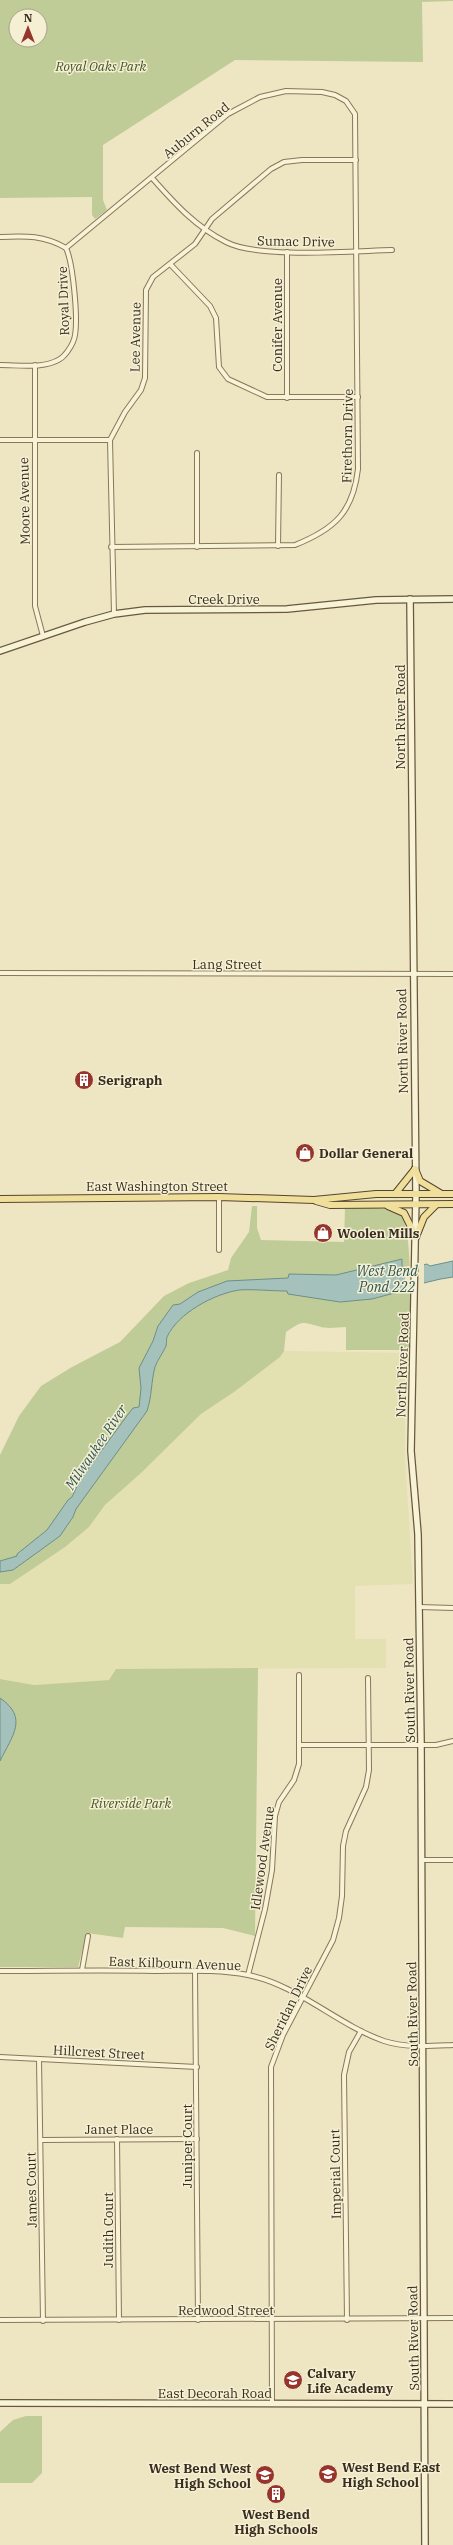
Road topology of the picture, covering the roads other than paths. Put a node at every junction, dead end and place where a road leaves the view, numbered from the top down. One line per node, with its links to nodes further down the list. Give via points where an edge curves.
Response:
1 (354, 114): 2 (street, Firethorn Drive); 3 (street, Auburn Road, via 346,101 322,92 286,91 260,97 228,114)
2 (356, 160): 4 (street, Lee Avenue, via 284,162 212,219); 8 (street, Firethorn Drive)
3 (153, 179): 4 (street, Sumac Drive, via 182,212); 6 (street, Auburn Road)
4 (207, 230): 9 (street, Sumac Drive, via 227,243 251,250); 10 (street, Lee Avenue)
5 (0, 237): 6 (street, via 50,239)
6 (66, 248): 11 (street, Royal Drive, via 72,261 76,322 74,341 62,358 50,364)
7 (392, 250): 8 (street, Sumac Drive)
8 (358, 251): 9 (street, Sumac Drive); 13 (street, Firethorn Drive)
9 (286, 252): 14 (street, Conifer Avenue)
10 (171, 265): 14 (street, via 210,306 216,318 219,367 228,378 267,397); 17 (street, Lee Avenue, via 153,277 146,290 145,378 141,390 125,412)
11 (35, 365): 12 (street, Royal Drive); 16 (street, Moore Avenue)
12 (0, 366)
13 (358, 397): 14 (street); 20 (street, Firethorn Drive, via 356,491 347,509 331,527 315,537 295,545)
14 (288, 398)
15 (0, 440): 16 (street)
16 (34, 440): 17 (street); 26 (street, Moore Avenue, via 35,606)
17 (110, 440): 21 (street, Lee Avenue)
18 (197, 452): 22 (street)
19 (279, 475): 20 (street)
20 (278, 546): 22 (street, Firethorn Drive)
21 (111, 547): 22 (street, Firethorn Drive); 25 (street, Lee Avenue)
22 (197, 547)
23 (410, 599): 24 (street, Creek Drive); 25 (street, Creek Drive, via 376,600 317,608 146,610); 29 (street, North River Road)
24 (453, 599)
25 (114, 614): 26 (street, Creek Drive)
26 (43, 636): 27 (street, Creek Drive)
27 (0, 651)
28 (0, 973): 29 (street, Lang Street)
29 (412, 974): 30 (street, Lang Street); 31 (street, North River Road)
30 (453, 974)
31 (415, 1169): 32 (main road); 33 (street, North River Road); 34 (main road, via 420,1181)
32 (395, 1194): 33 (main road, East Washington Street); 38 (main road, East Washington Street)
33 (416, 1194): 34 (main road, East Washington Street); 41 (street, North River Road)
34 (441, 1194): 35 (main road, East Washington Street)
35 (453, 1194)
36 (219, 1197): 37 (main road, East Washington Street); 38 (main road, East Washington Street); 44 (street)
37 (0, 1199)
38 (314, 1200): 40 (main road, East Washington Street, via 330,1205)
39 (453, 1204): 42 (main road, East Washington Street)
40 (386, 1205): 41 (main road, East Washington Street); 43 (main road, via 404,1213)
41 (416, 1205): 42 (main road, East Washington Street); 43 (street, North River Road)
42 (436, 1205): 43 (main road, via 424,1216)
43 (416, 1237): 45 (street, North River Road, via 411,1381)
44 (219, 1250)
45 (412, 1483): 46 (street, South River Road, via 418,1534)
46 (419, 1607): 47 (street); 52 (street, South River Road)
47 (453, 1608)
48 (299, 1675): 53 (street, Idlewood Avenue)
49 (368, 1678): 51 (street, Sheridan Drive)
50 (453, 1741): 52 (street, via 447,1744)
51 (370, 1744): 52 (street); 53 (street); 61 (street, Sheridan Drive, via 366,1787 346,1831 343,1846 342,1896 333,1940)
52 (421, 1744): 54 (street, South River Road)
53 (300, 1746): 60 (street, Idlewood Avenue, via 300,1764 294,1780 279,1802 275,1816 272,1870 265,1910)
54 (421, 1860): 55 (street); 64 (street, South River Road)
55 (453, 1860)
56 (88, 1936): 57 (street)
57 (82, 1970): 58 (street, East Kilbourn Avenue); 59 (street, East Kilbourn Avenue)
58 (0, 1971)
59 (195, 1971): 60 (street, East Kilbourn Avenue); 67 (street, Juniper Court)
60 (248, 1975): 61 (street, East Kilbourn Avenue)
61 (302, 1997): 62 (street, East Kilbourn Avenue); 76 (street, Sheridan Drive, via 283,2034 271,2067)
62 (361, 2031): 64 (street, East Kilbourn Avenue, via 385,2041); 77 (street, Imperial Court, via 349,2052 344,2076)
63 (453, 2045): 64 (street, East Kilbourn Avenue)
64 (423, 2046): 71 (street, South River Road)
65 (0, 2057): 66 (street, Hillcrest Street)
66 (39, 2059): 67 (street, Hillcrest Street); 70 (street, James Court)
67 (197, 2067): 69 (street, Juniper Court)
68 (117, 2139): 69 (street, Janet Place); 70 (street, Janet Place); 74 (street, Judith Court)
69 (196, 2139): 75 (street, Juniper Court)
70 (41, 2140): 78 (street, James Court)
71 (423, 2318): 72 (street, Redwood Street); 77 (street, Redwood Street); 79 (street, South River Road)
72 (453, 2318)
73 (0, 2320): 78 (street, Redwood Street)
74 (119, 2320): 75 (street, Redwood Street); 78 (street, Redwood Street)
75 (198, 2320): 76 (street, Redwood Street)
76 (272, 2320): 77 (street, Redwood Street); 81 (street, Sheridan Drive)
77 (347, 2320)
78 (43, 2321)
79 (425, 2403): 81 (street, East Decorah Road); 82 (street, East Decorah Road); 83 (street, South River Road)
80 (0, 2404): 81 (street, East Decorah Road)
81 (272, 2404)
82 (453, 2404)
83 (426, 2545)

